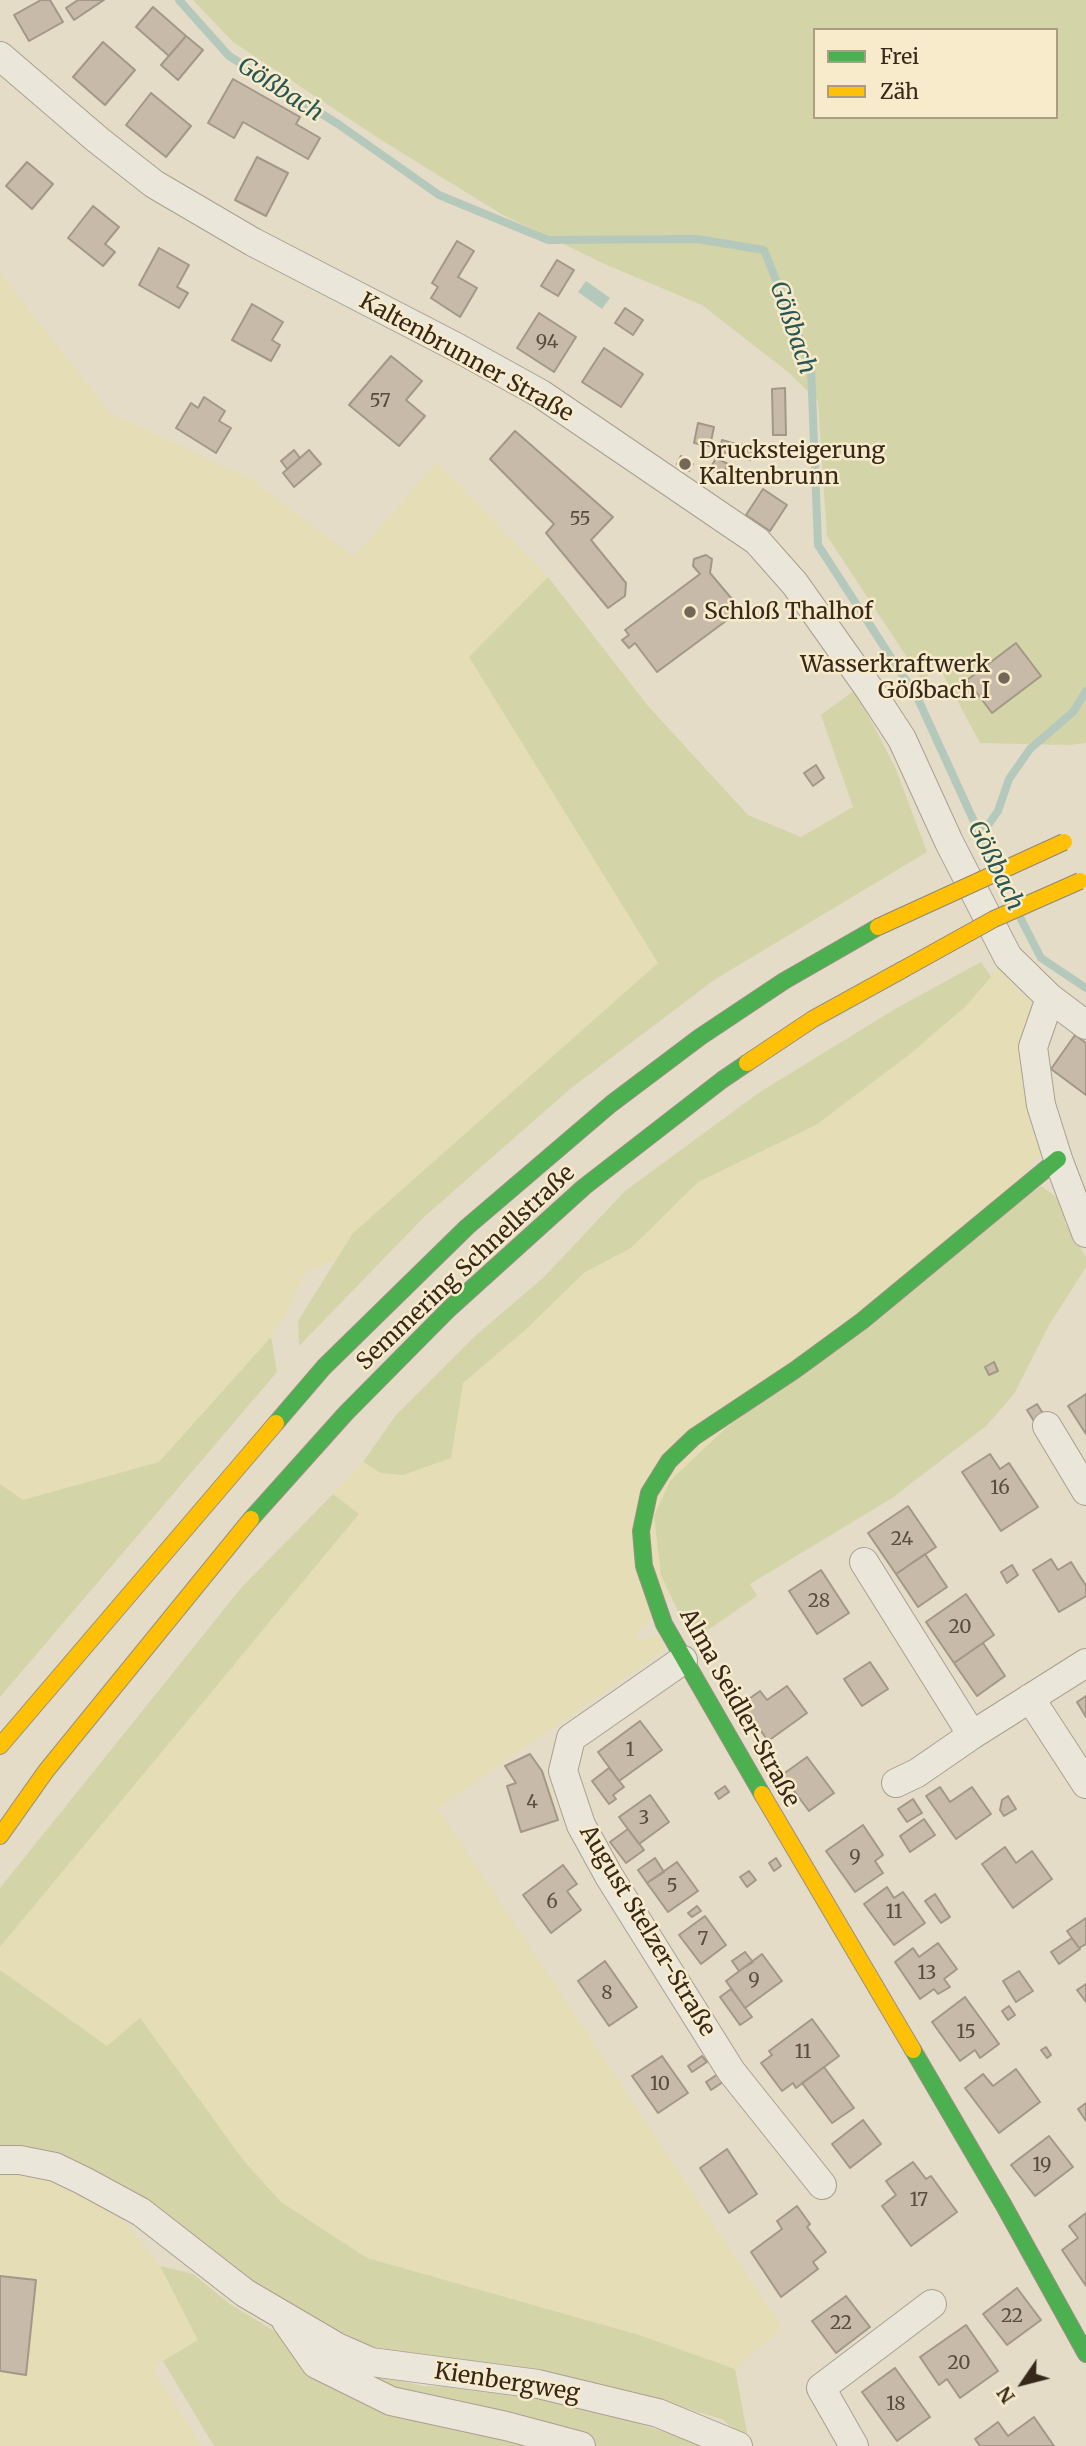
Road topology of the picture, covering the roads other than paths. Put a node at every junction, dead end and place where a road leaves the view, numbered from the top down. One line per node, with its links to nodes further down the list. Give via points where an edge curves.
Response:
1 (0, 56): 4 (street, Kaltenbrunner Straße, via 154,184 541,394 757,541 794,584 902,739 1008,957)
2 (1070, 840): 15 (main road, Semmering Schnellstraße, bridge, via 878,927 784,981 611,1104 467,1227 324,1367)
3 (1083, 880): 18 (main road, Semmering Schnellstraße, bridge, via 995,919 813,1019 722,1080 584,1187 449,1309 261,1507 46,1771)
4 (1050, 998): 5 (street, Kaltenbrunner Straße); 6 (street, via 1033,1047 1041,1105)
5 (1086, 1025)
6 (1058, 1159): 7 (street); 11 (main road, Alma Seidler-Straße, via 862,1321 721,1417 669,1461 649,1493 641,1531 644,1566)
7 (1086, 1233)
8 (1047, 1426): 9 (street)
9 (1086, 1492)
10 (864, 1562): 14 (street)
11 (682, 1660): 20 (street, August Stelzer-Straße, via 571,1738 563,1770 581,1825 609,1876 731,2071); 23 (main road, Alma Seidler-Straße, via 1003,2204)
12 (1086, 1663): 13 (street)
13 (1030, 1698): 14 (street); 17 (street)
14 (972, 1734): 16 (street)
15 (0, 1745)
16 (896, 1783)
17 (1086, 1784)
18 (0, 1836)
19 (0, 2160): 22 (street, Kienbergweg, via 55,2168 141,2212 245,2293)
20 (822, 2185)
21 (932, 2305): 26 (street, via 821,2388)
22 (280, 2314): 24 (street, Kienbergweg, via 316,2364 391,2401); 25 (street, Kienbergweg, via 371,2362 538,2384 658,2413)
23 (1086, 2354)
24 (581, 2446)
25 (738, 2446)
26 (854, 2446)

